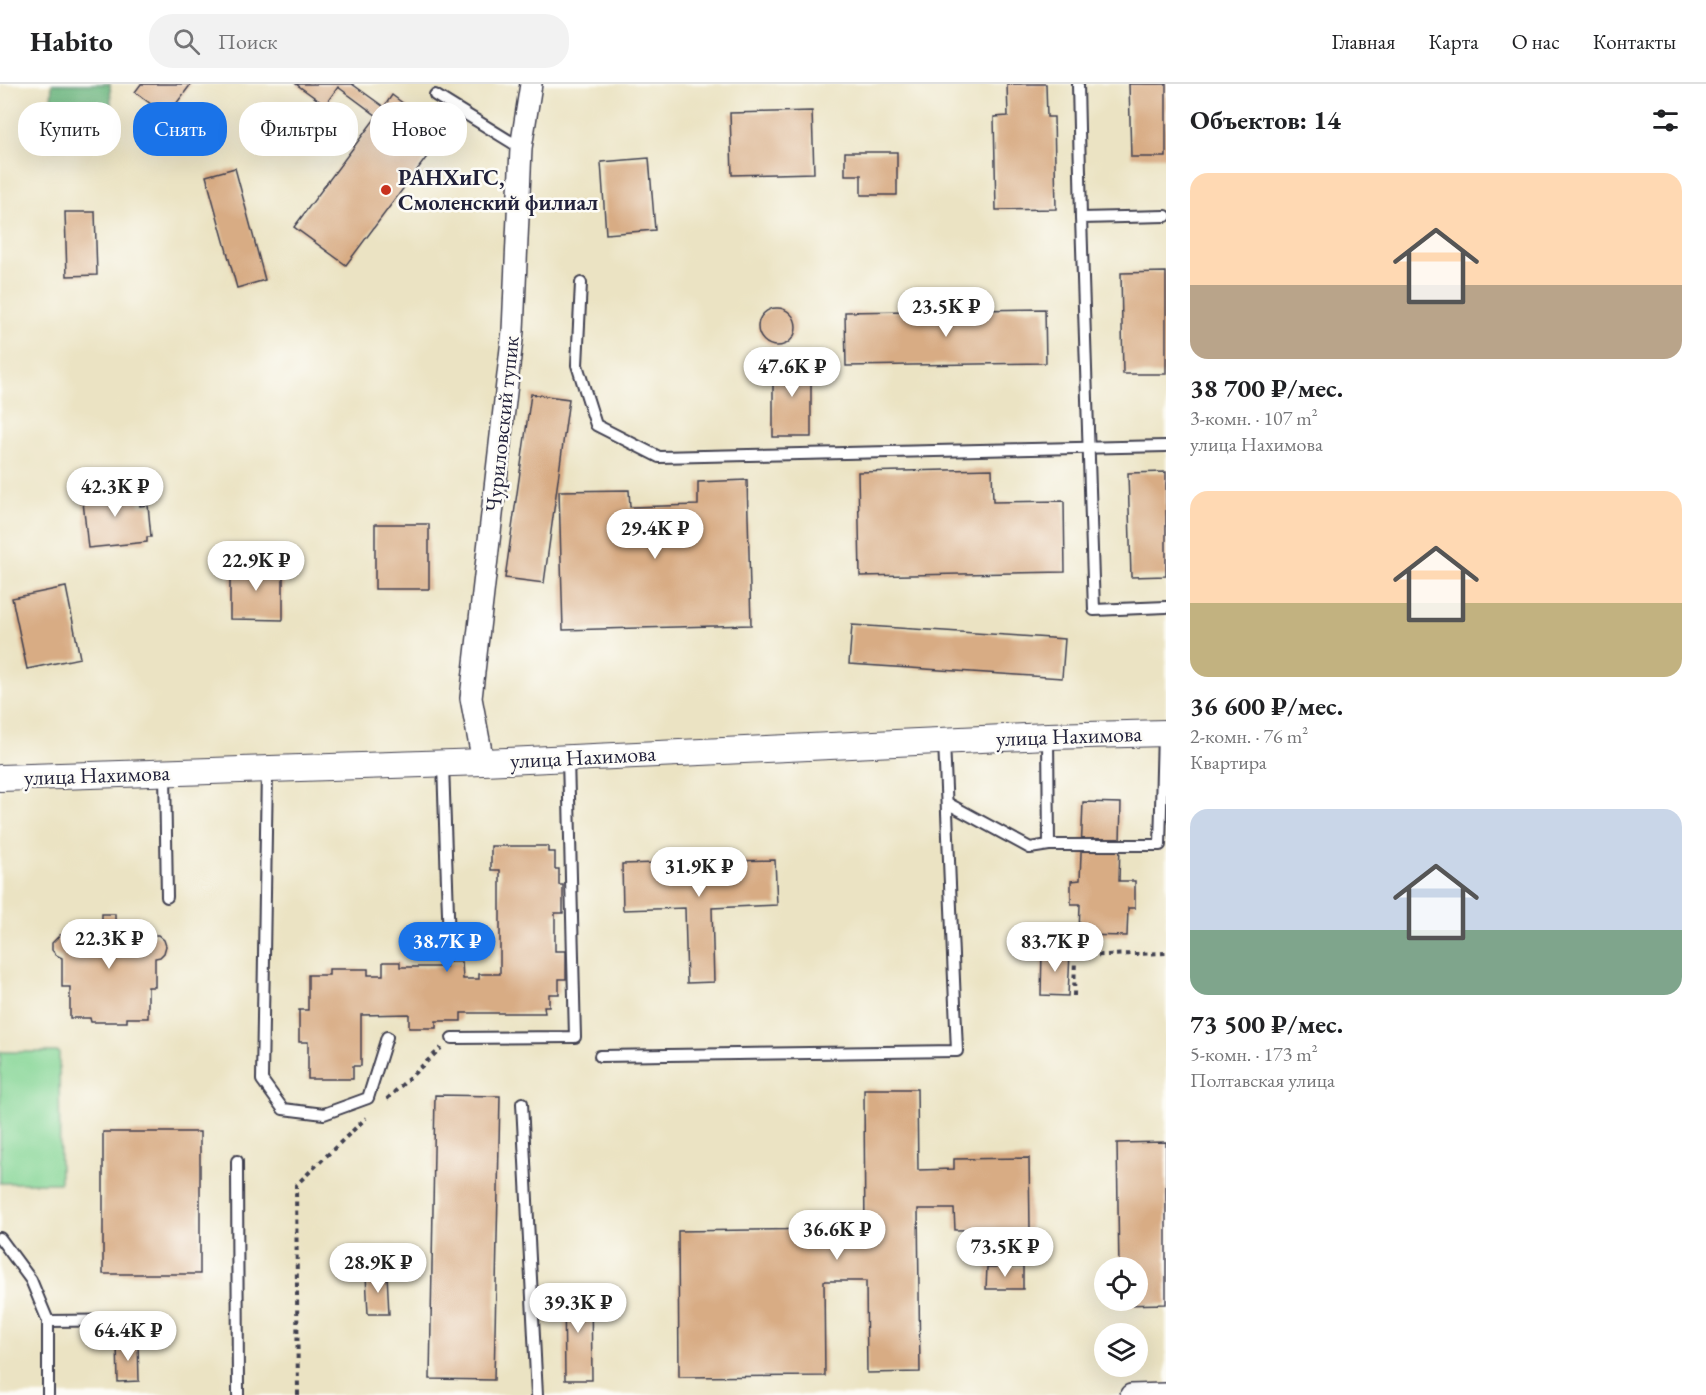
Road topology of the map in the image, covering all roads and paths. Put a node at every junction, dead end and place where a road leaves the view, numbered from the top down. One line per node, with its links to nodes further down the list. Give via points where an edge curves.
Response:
1 (1078, 84): 6 (lane)
2 (527, 88): 4 (street, Чуриловский тупик)
3 (435, 95): 4 (lane)
4 (521, 147): 15 (street, Чуриловский тупик, via 513,331 471,698)
5 (1166, 216): 6 (lane)
6 (1081, 218): 9 (lane)
7 (581, 283): 9 (lane, via 577,365 596,425 659,457)
8 (1166, 446): 9 (lane)
9 (1088, 448): 10 (lane, via 1094,610)
10 (1166, 607)
11 (1164, 733): 12 (street, улица Нахимова); 21 (lane, via 1160,844)
12 (1048, 736): 13 (street, улица Нахимова); 21 (lane)
13 (944, 741): 14 (street, улица Нахимова); 20 (lane)
14 (568, 758): 15 (street, улица Нахимова); 27 (lane, via 575,1037)
15 (483, 762): 16 (street, улица Нахимова)
16 (443, 763): 17 (street, улица Нахимова); 23 (lane)
17 (267, 769): 18 (street, улица Нахимова); 26 (lane, via 262,1080 283,1109 324,1114 368,1098)
18 (165, 772): 19 (street, улица Нахимова); 22 (lane)
19 (0, 778)
20 (947, 803): 21 (lane, via 1030,848); 28 (lane, via 957,1051)
21 (1049, 845)
22 (167, 897)
23 (449, 944)
24 (1166, 953): 25 (path, via 1075,956)
25 (1074, 996)
26 (387, 1037)
27 (452, 1038): 29 (path)
28 (600, 1056)
29 (382, 1103)
30 (522, 1103): 40 (lane)
31 (374, 1112): 39 (path, via 296,1185)
32 (237, 1161): 38 (lane)
33 (0, 1238): 35 (lane, via 31,1280)
34 (146, 1320): 35 (lane)
35 (48, 1321): 37 (lane)
36 (1166, 1394): 41 (street)
37 (48, 1395)
38 (238, 1395)
39 (298, 1395)
40 (537, 1395)
41 (1131, 1395)

